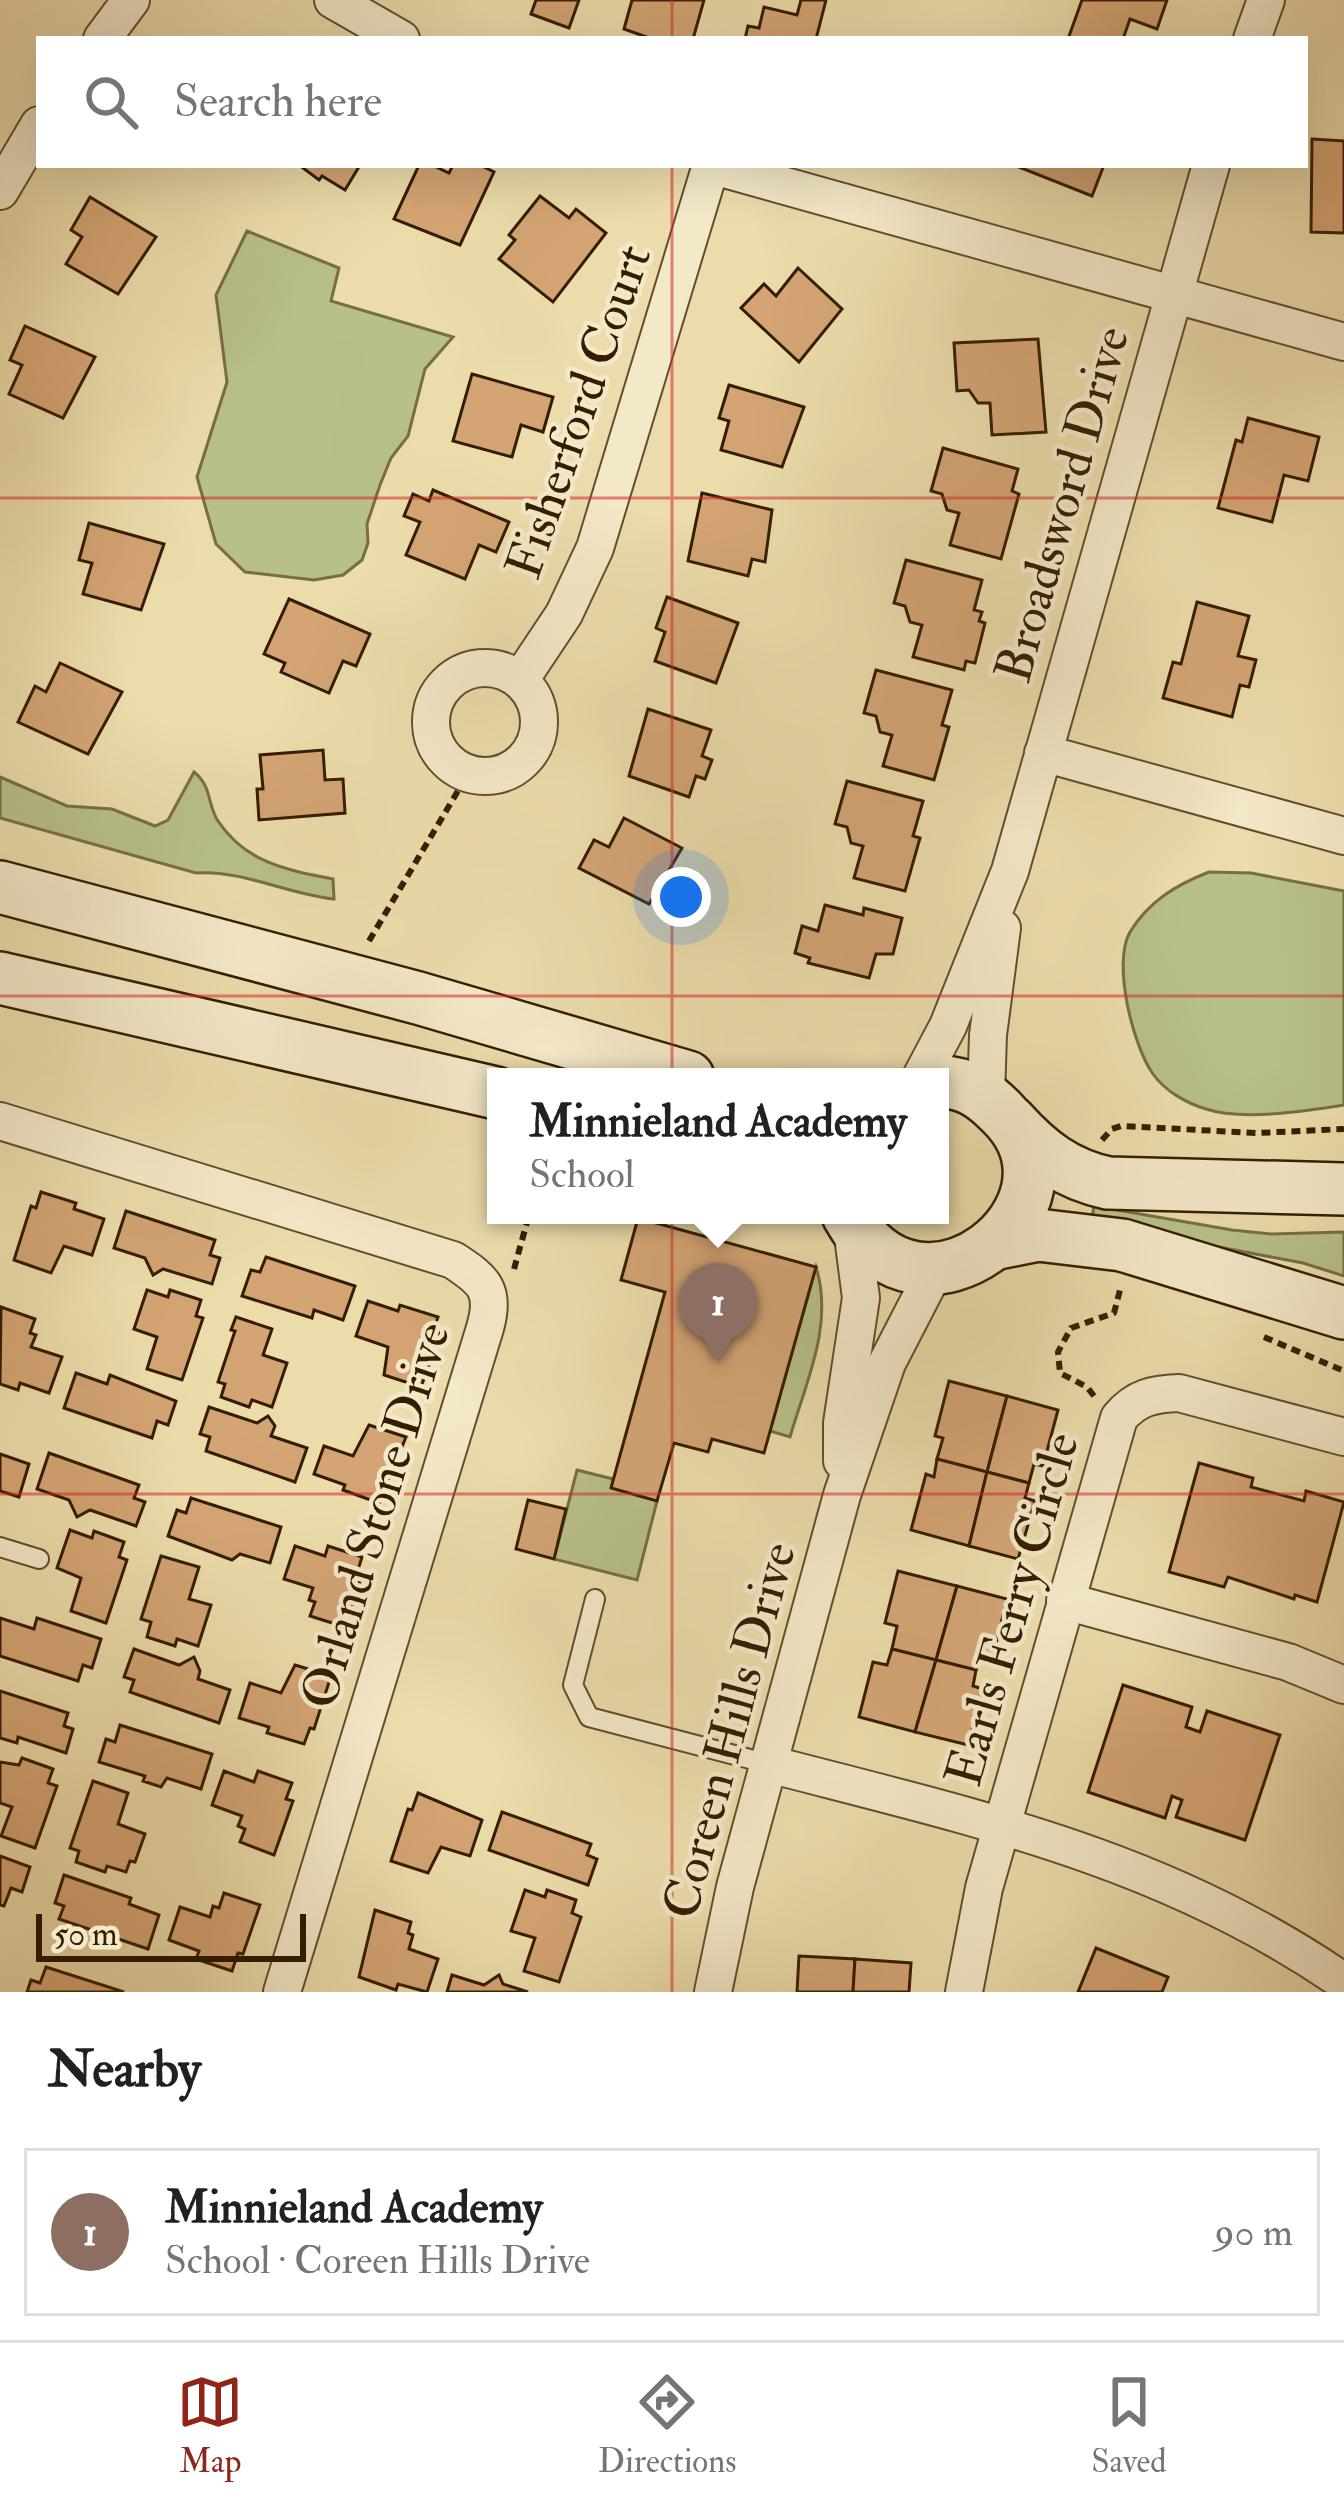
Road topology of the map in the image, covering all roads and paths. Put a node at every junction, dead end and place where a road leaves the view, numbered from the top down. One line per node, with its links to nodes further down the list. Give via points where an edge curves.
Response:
1 (131, 0): 4 (street)
2 (333, 0): 5 (street)
3 (1266, 0): 6 (street)
4 (104, 36)
5 (396, 36)
6 (1253, 36)
7 (36, 130): 11 (street)
8 (709, 168): 14 (street, Fisherford Court, via 595,548)
9 (721, 168): 12 (street)
10 (1210, 168): 12 (street, Broadsword Drive)
11 (0, 191)
12 (1174, 294): 13 (street); 15 (street, Broadsword Drive)
13 (1344, 342)
14 (520, 680): 16 (street, via 538,712 532,748 505,772); 16 (street, via 485,668 466,671 437,696 431,714 439,751)
15 (1043, 754): 17 (street); 18 (street, Broadsword Drive)
16 (468, 774): 21 (path)
17 (1344, 836)
18 (1010, 871): 23 (street, Broadsword Drive); 25 (street, Broadsword Drive)
19 (0, 887): 21 (street)
20 (0, 978): 24 (street)
21 (346, 979): 22 (street)
22 (657, 1068)
23 (926, 1068)
24 (487, 1091)
25 (979, 1100): 27 (street, via 1060,1166 1108,1183); 31 (street, via 1027,1160 1018,1216)
26 (0, 1121): 33 (street, Orland Stone Drive, via 453,1260)
27 (1344, 1189)
28 (526, 1224): 33 (path, via 510,1276)
29 (851, 1224): 38 (street, Coreen Hills Drive, via 861,1298 842,1423)
30 (855, 1224): 32 (street, via 889,1258)
31 (998, 1243): 32 (street); 35 (street, via 1038,1235 1122,1245)
32 (936, 1268): 38 (street, Coreen Hills Drive, via 887,1363)
33 (487, 1288): 47 (street, Orland Stone Drive, via 491,1308)
34 (1120, 1291): 36 (path, via 1110,1317 1071,1328 1057,1365)
35 (1344, 1313)
36 (1119, 1418): 37 (street, Earls Ferry Circle, via 1151,1394 1178,1393); 42 (street, Earls Ferry Circle)
37 (1344, 1437)
38 (842, 1495): 44 (street, Coreen Hills Drive)
39 (0, 1547): 40 (lane)
40 (39, 1559)
41 (595, 1599): 44 (lane, via 573,1684 589,1718)
42 (1065, 1601): 43 (street); 45 (street, Earls Ferry Circle)
43 (1344, 1684)
44 (769, 1764): 45 (street); 48 (street, Coreen Hills Drive)
45 (1002, 1825): 46 (street, via 1207,1900); 49 (street, Earls Ferry Circle)
46 (1344, 1982)
47 (282, 1992)
48 (713, 1992)
49 (964, 1992)

